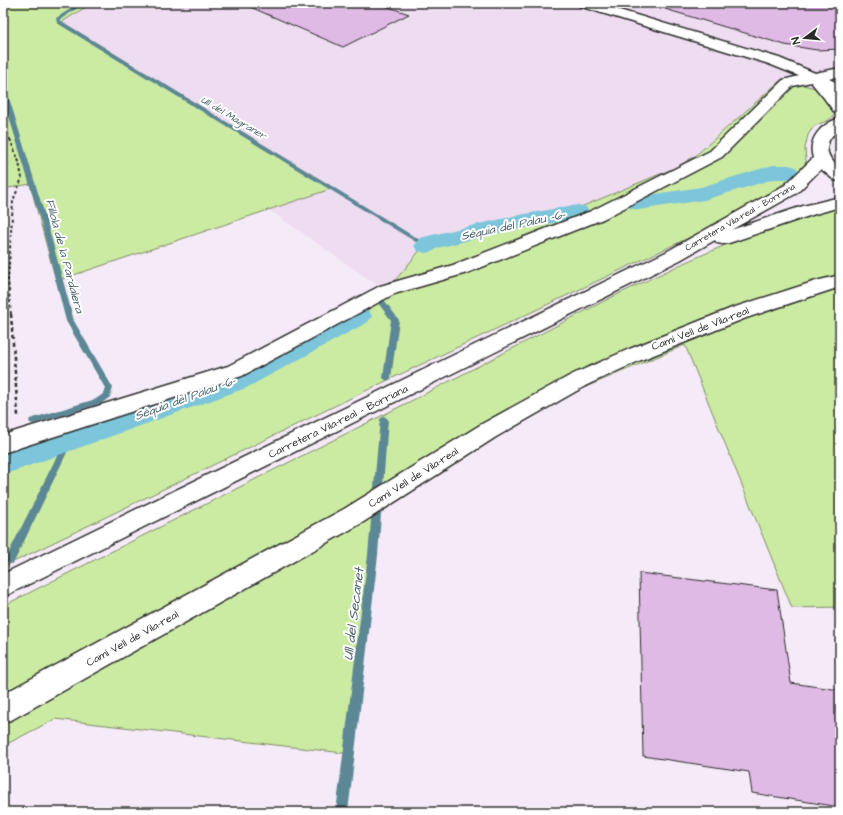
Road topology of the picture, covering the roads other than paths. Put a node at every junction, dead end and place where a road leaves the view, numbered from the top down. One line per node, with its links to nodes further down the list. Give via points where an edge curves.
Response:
1 (583, 3): 3 (main road, via 774,61)
2 (840, 72): 3 (main road)
3 (814, 77): 4 (main road); 5 (main road, via 830,95); 11 (main road, via 788,83 716,154 597,215 460,269 387,290 235,371)
4 (840, 91)
5 (839, 118): 6 (main road, via 821,137)
6 (821, 159): 7 (main road); 9 (main road, Carretera Vila-real - Borriana, via 791,189)
7 (840, 176)
8 (840, 202): 9 (main road, Carretera Vila-real - Borriana)
9 (673, 256): 12 (main road, Carretera Vila-real - Borriana)
10 (840, 281): 13 (main road, Camí Vell de Vila-real, via 739,313 579,380 521,411 366,507)
11 (3, 444)
12 (3, 586)
13 (3, 709)

